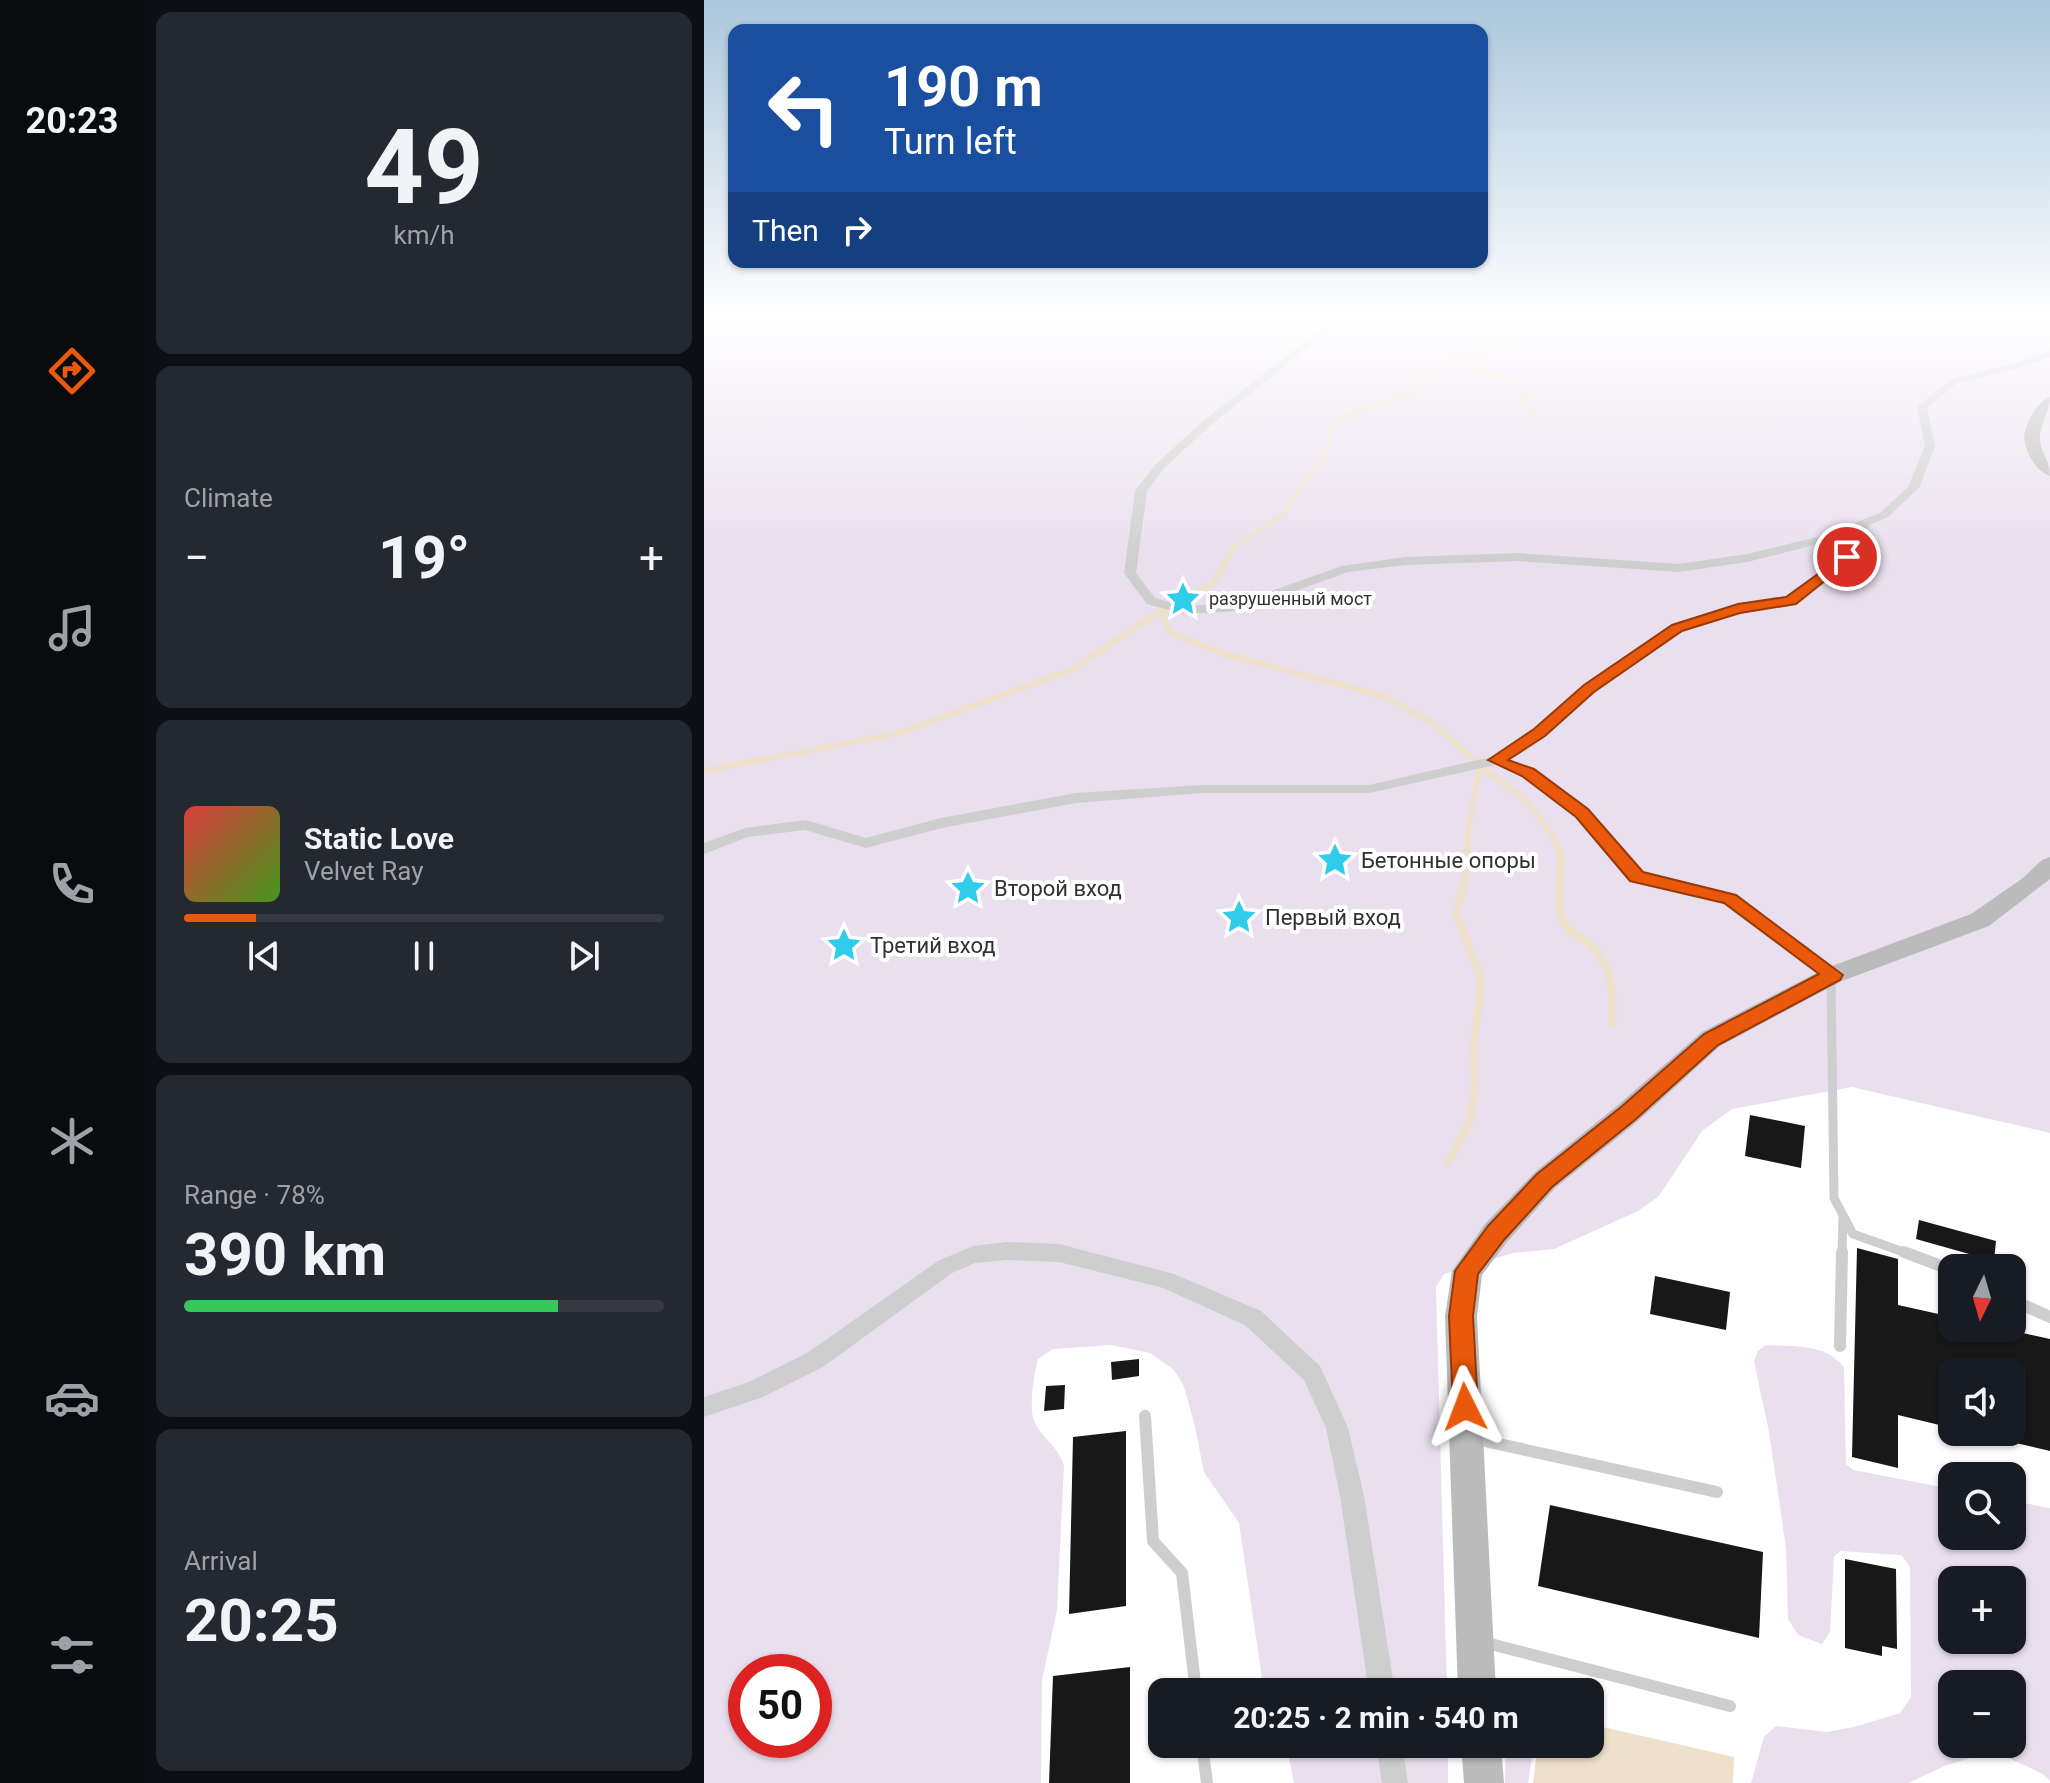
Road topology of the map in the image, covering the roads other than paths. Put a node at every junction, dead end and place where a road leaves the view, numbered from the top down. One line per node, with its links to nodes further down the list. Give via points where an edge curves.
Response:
1 (1239, 399): 5 (street, via 1179,447 1141,491 1130,573 1151,601 1183,610 1240,607 1346,569 1417,560 1518,557 1679,568 1747,558)
2 (1932, 399): 5 (street, via 1922,407 1930,446 1913,488 1884,515)
3 (2050, 401): 4 (main road, via 2034,420 2030,438)
4 (2050, 471)
5 (1864, 524): 6 (street, via 1847,557 1791,601 1738,609 1677,628)
6 (1496, 760): 7 (street, via 1369,789 1202,789 1076,798 866,843 806,825 745,833); 9 (street, via 1528,773 1582,813 1637,877 1730,899)
7 (704, 849)
8 (2050, 865): 9 (main road, via 1980,920)
9 (1832, 976): 10 (lane, via 1834,1198); 17 (main road, via 1711,1039 1545,1180 1496,1233 1467,1271 1461,1316)
10 (1843, 1217): 11 (lane, via 1853,1234); 14 (lane)
11 (1938, 1265)
12 (2026, 1306): 13 (lane)
13 (2050, 1317)
14 (1840, 1346)
15 (704, 1407): 21 (street, via 755,1390 815,1360 945,1267 973,1255 1059,1253 1167,1280 1253,1318 1312,1373 1337,1428)
16 (1145, 1416): 20 (lane, via 1153,1541 1182,1573)
17 (1467, 1438): 18 (lane); 19 (main road)
18 (1717, 1492)
19 (1473, 1639): 22 (main road); 23 (lane)
20 (1194, 1678)
21 (1380, 1678)
22 (1476, 1678)
23 (1730, 1706)
24 (1204, 1758): 27 (lane)
25 (1391, 1758): 28 (street)
26 (1482, 1758): 29 (main road)
27 (1207, 1783)
28 (1395, 1783)
29 (1484, 1783)

